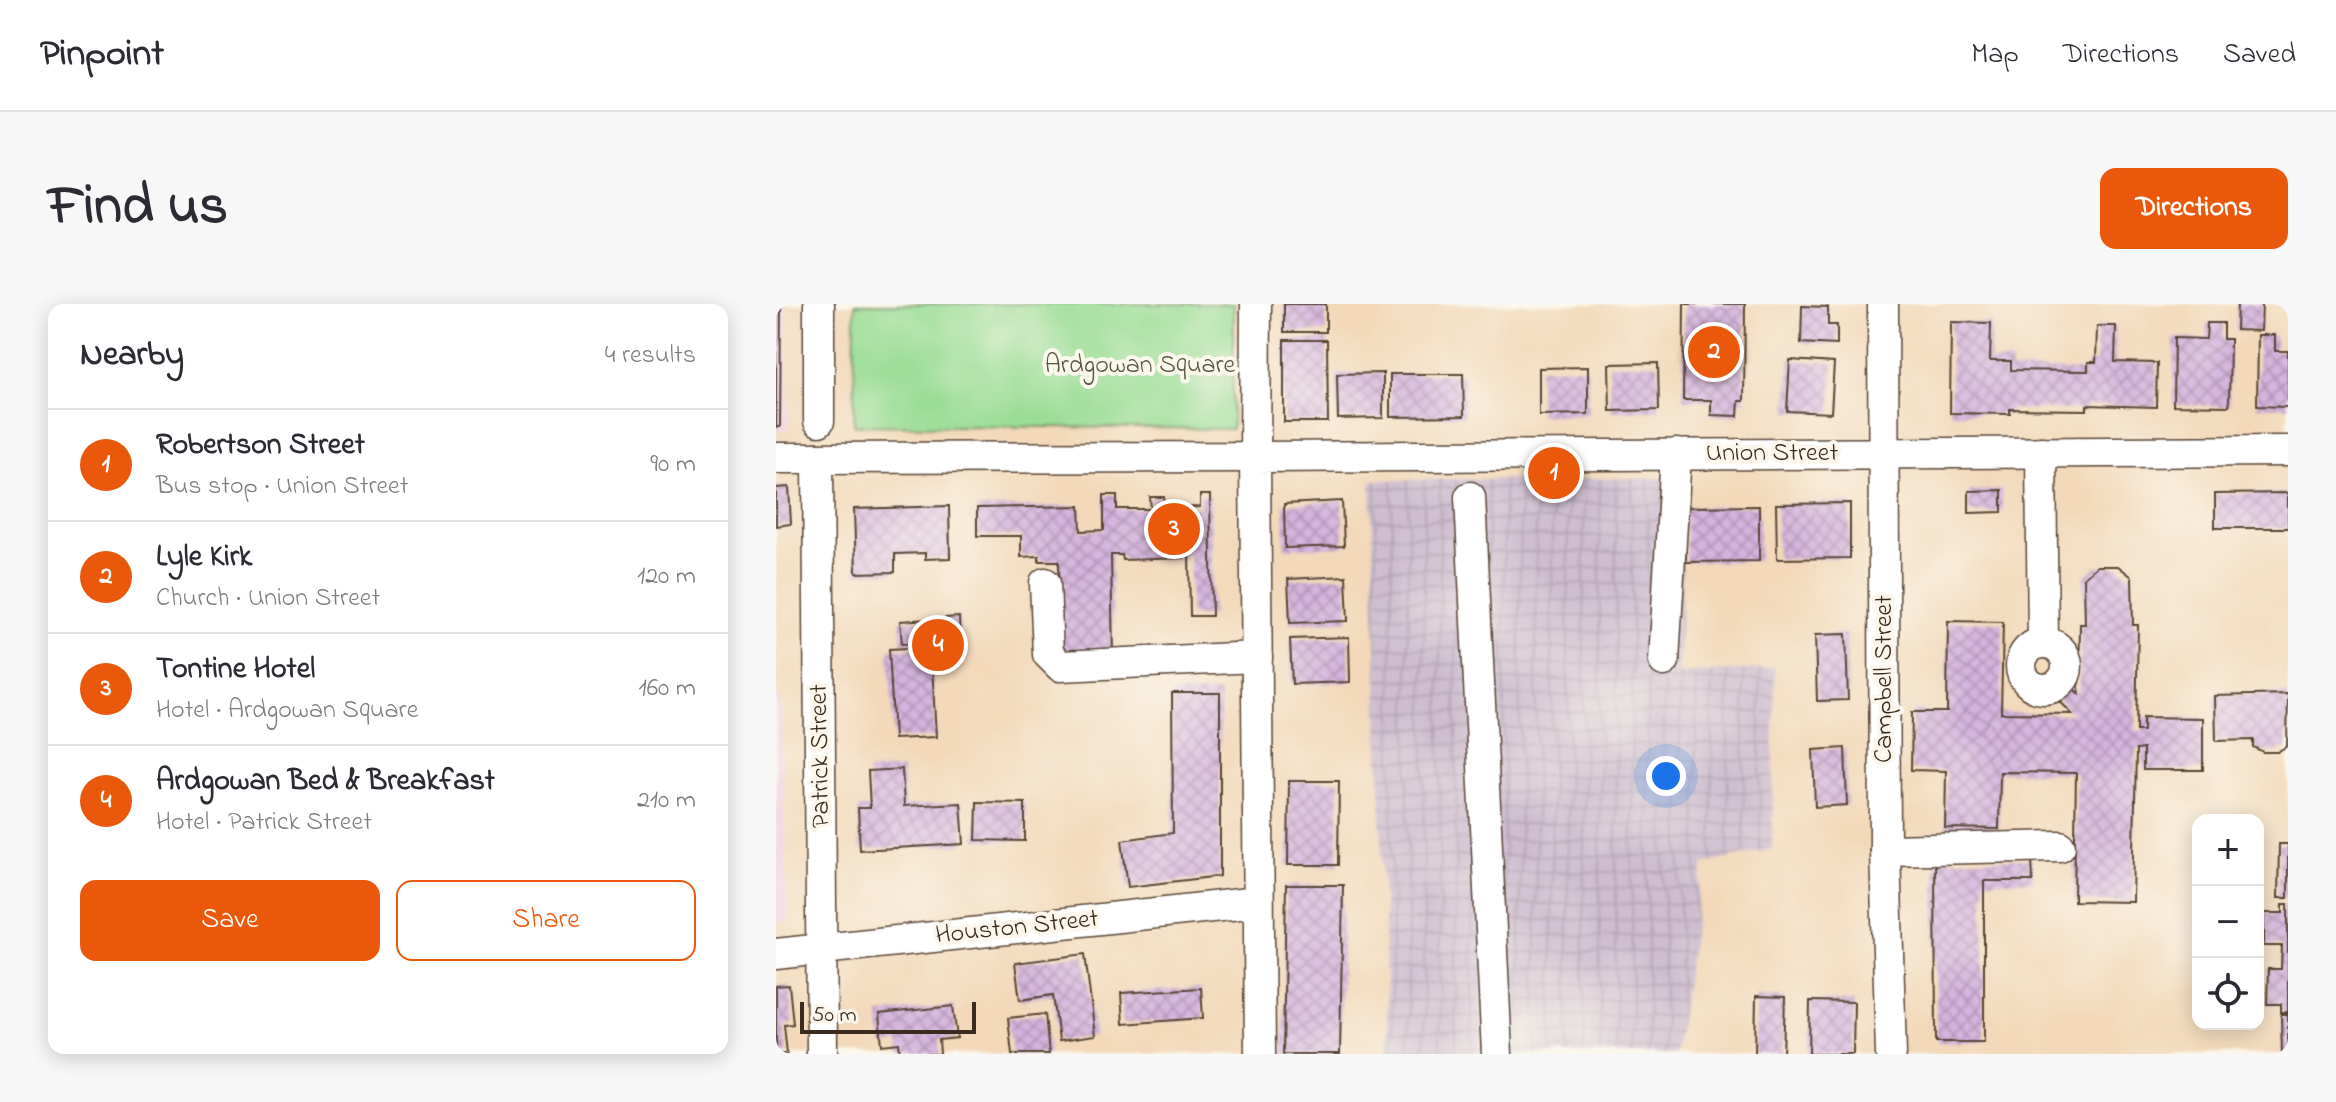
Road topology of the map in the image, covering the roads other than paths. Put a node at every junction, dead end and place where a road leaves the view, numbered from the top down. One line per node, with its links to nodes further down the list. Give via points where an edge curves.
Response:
1 (819, 304): 4 (street)
2 (1256, 304): 9 (street)
3 (1883, 304): 7 (street, Campbell Street)
4 (819, 421)
5 (2288, 451): 6 (street, Union Street)
6 (2041, 452): 7 (street, Union Street); 14 (street)
7 (1884, 453): 8 (street, Union Street); 18 (street, Campbell Street)
8 (1676, 454): 9 (street, Union Street); 16 (street)
9 (1255, 457): 11 (street); 15 (street)
10 (776, 458): 11 (street)
11 (818, 458): 20 (street, Patrick Street)
12 (1470, 497): 25 (street)
13 (1045, 583): 15 (street, via 1048,654 1060,666)
14 (2043, 643)
15 (1257, 657): 19 (street)
16 (1664, 661)
17 (2060, 846): 18 (street)
18 (1885, 850): 26 (street, Campbell Street)
19 (1258, 902): 20 (street, Houston Street); 24 (street)
20 (823, 949): 21 (street, Houston Street); 22 (street, Patrick Street)
21 (776, 954)
22 (822, 1054)
23 (1251, 1054): 24 (street)
24 (1260, 1054)
25 (1497, 1054)
26 (1891, 1054)

